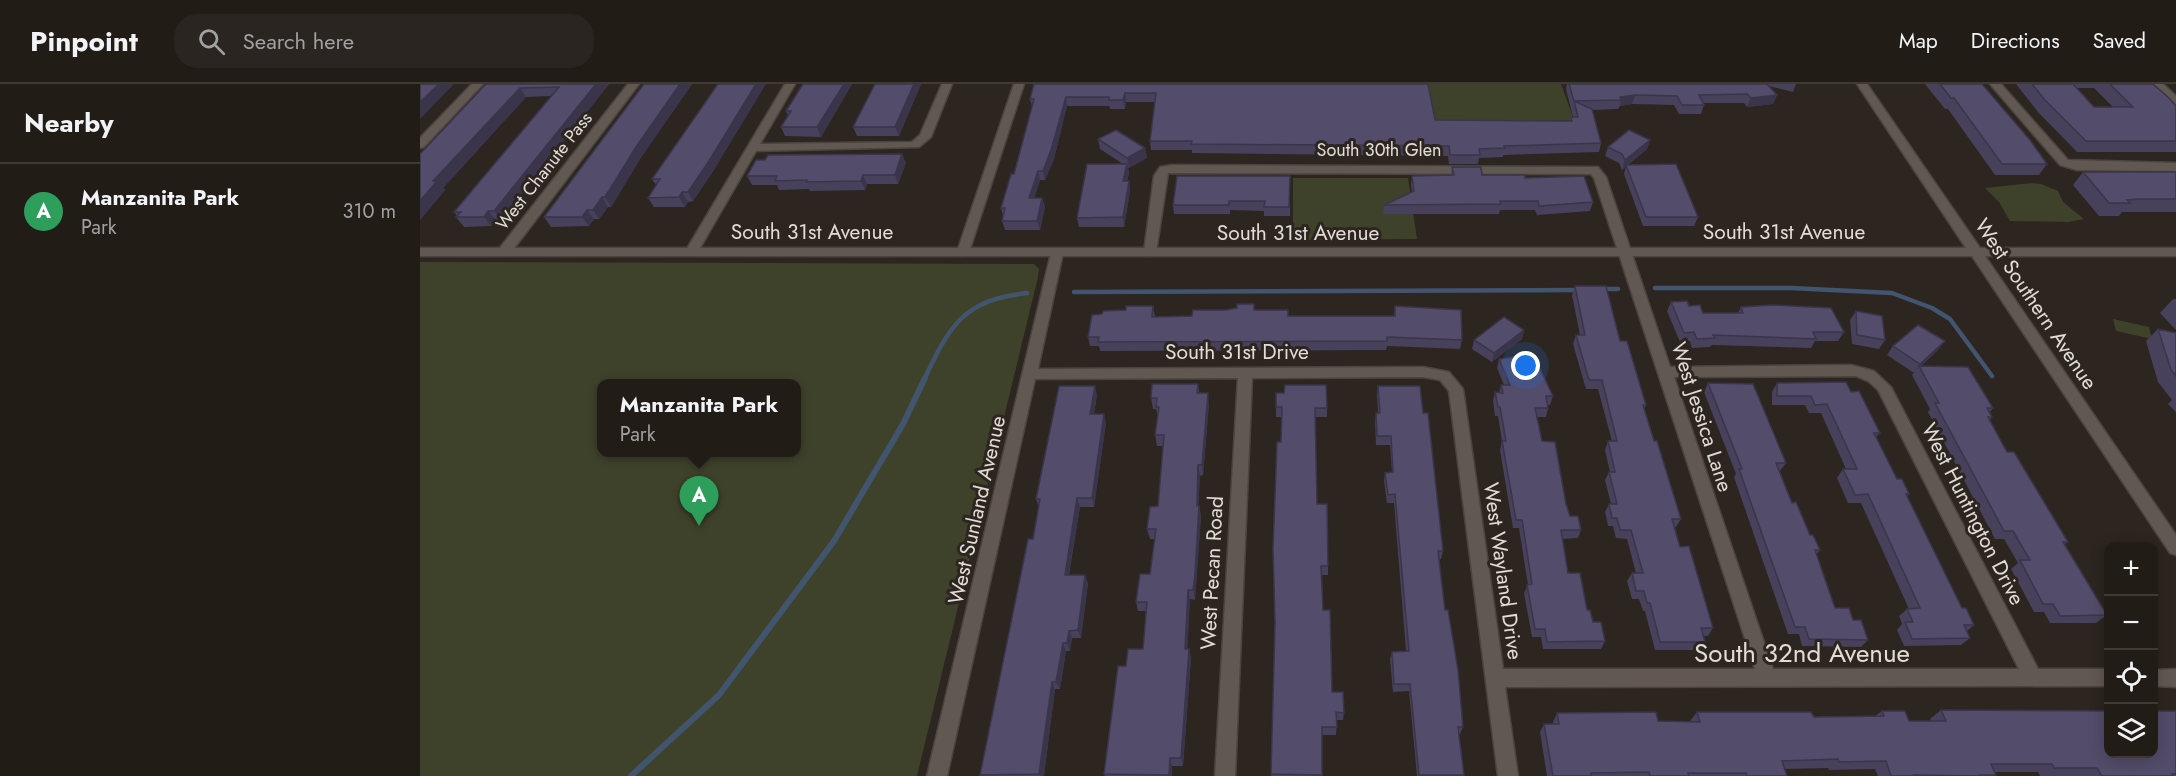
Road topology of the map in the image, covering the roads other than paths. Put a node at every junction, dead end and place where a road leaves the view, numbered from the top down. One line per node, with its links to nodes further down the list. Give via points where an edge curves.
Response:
1 (478, 84): 10 (street)
2 (634, 84): 16 (street, West Chanute Pass)
3 (790, 84): 11 (street)
4 (947, 84): 11 (street, via 925,137 915,145)
5 (1019, 84): 18 (street)
6 (1862, 84): 14 (street, West Southern Avenue)
7 (1995, 84): 12 (street, via 2064,163)
8 (2157, 84): 9 (street)
9 (2176, 102)
10 (420, 145)
11 (752, 148): 17 (street)
12 (2176, 167)
13 (1594, 170): 19 (street, South 30th Glen, via 1164,170); 20 (street, West Jessica Lane, via 1600,177)
14 (1974, 251): 20 (street, South 31st Avenue); 21 (street, South 31st Avenue); 27 (street, West Southern Avenue)
15 (420, 252): 16 (street, South 31st Avenue)
16 (504, 252): 17 (street, South 31st Avenue)
17 (691, 252): 18 (street, South 31st Avenue)
18 (963, 252): 22 (street, South 31st Avenue)
19 (1150, 252): 20 (street, South 31st Avenue); 22 (street, South 31st Avenue)
20 (1625, 252): 23 (street, West Jessica Lane)
21 (2176, 252)
22 (1057, 253): 25 (street, West Sunland Avenue)
23 (1665, 372): 32 (street, West Jessica Lane); 33 (street, West Huntington Drive, via 1851,370 1868,374 1884,387)
24 (1245, 373): 25 (street, South 31st Drive); 26 (street, South 31st Drive, via 1423,372); 35 (street, West Pecan Road)
25 (1030, 374): 34 (street, West Sunland Avenue)
26 (1444, 376): 28 (street, West Wayland Drive, via 1456,389)
27 (2176, 548)
28 (1495, 678): 32 (street, South 32nd Avenue); 36 (street, West Wayland Drive)
29 (2104, 678): 33 (street, South 32nd Avenue)
30 (2158, 678): 31 (street)
31 (2176, 678)
32 (1767, 679): 33 (street, South 32nd Avenue)
33 (2033, 679)
34 (938, 776)
35 (1225, 776)
36 (1509, 776)

